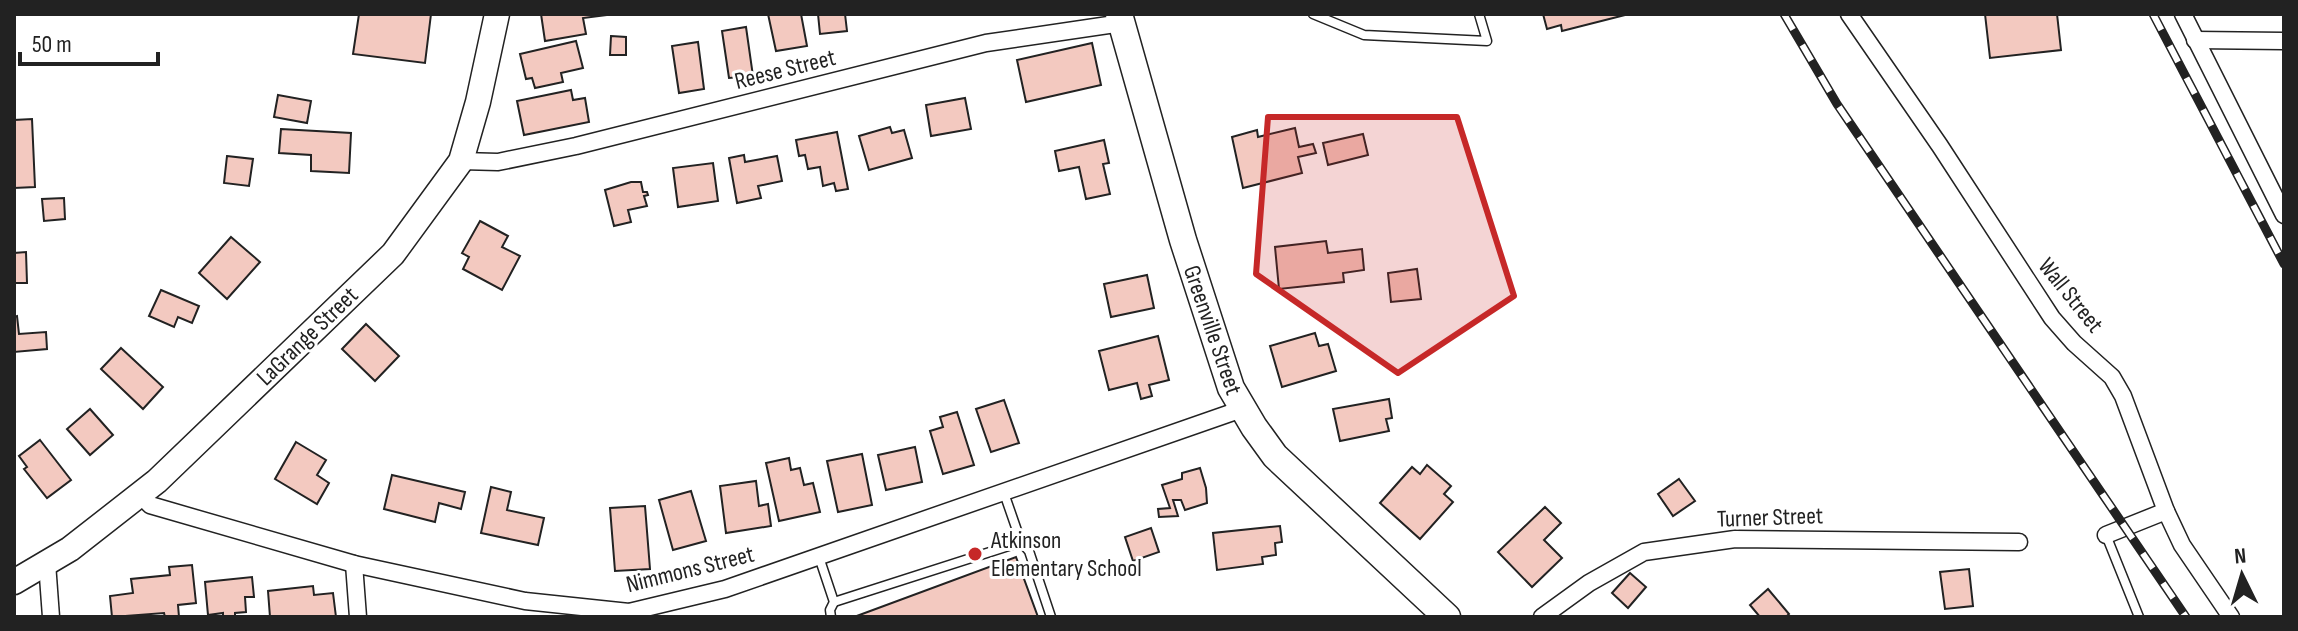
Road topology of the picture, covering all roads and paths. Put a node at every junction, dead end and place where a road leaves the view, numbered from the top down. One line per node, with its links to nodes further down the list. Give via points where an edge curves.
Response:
1 (497, 14): 9 (street, LaGrange Street)
2 (1313, 14): 3 (lane, via 1364,35 1487,41)
3 (1479, 14)
4 (1849, 14): 14 (street, Wall Street, via 2052,318 2112,377)
5 (2183, 14): 7 (street)
6 (1120, 18): 9 (street, Reese Street, via 986,43 576,146 498,162); 11 (main road, Greenville Street, via 1183,240)
7 (2195, 40): 8 (street); 10 (street)
8 (2284, 41)
9 (461, 161): 13 (street, LaGrange Street, via 393,254)
10 (2284, 215)
11 (1242, 409): 12 (street, Nimmons Street); 27 (main road, Greenville Street, via 1275,456)
12 (1004, 492): 16 (lane); 18 (street, Nimmons Street)
13 (141, 495): 19 (street, LaGrange Street); 20 (street, Nimmons Street, via 150,505)
14 (2166, 511): 15 (street); 30 (street, Wall Street, via 2182,545)
15 (2106, 535): 29 (lane)
16 (1021, 542): 22 (lane); 26 (lane, via 1029,551)
17 (2019, 542): 28 (street, Turner Street, via 1735,539 1644,552)
18 (819, 556): 20 (street, Nimmons Street, via 725,589 629,612 525,601); 22 (lane)
19 (47, 563): 21 (street, LaGrange Street); 23 (street)
20 (354, 564): 24 (street)
21 (14, 582)
22 (834, 602): 25 (lane)
23 (51, 617)
24 (358, 617)
25 (831, 617)
26 (1051, 617)
27 (1447, 617)
28 (1542, 617)
29 (2139, 617)
30 (2231, 617)

